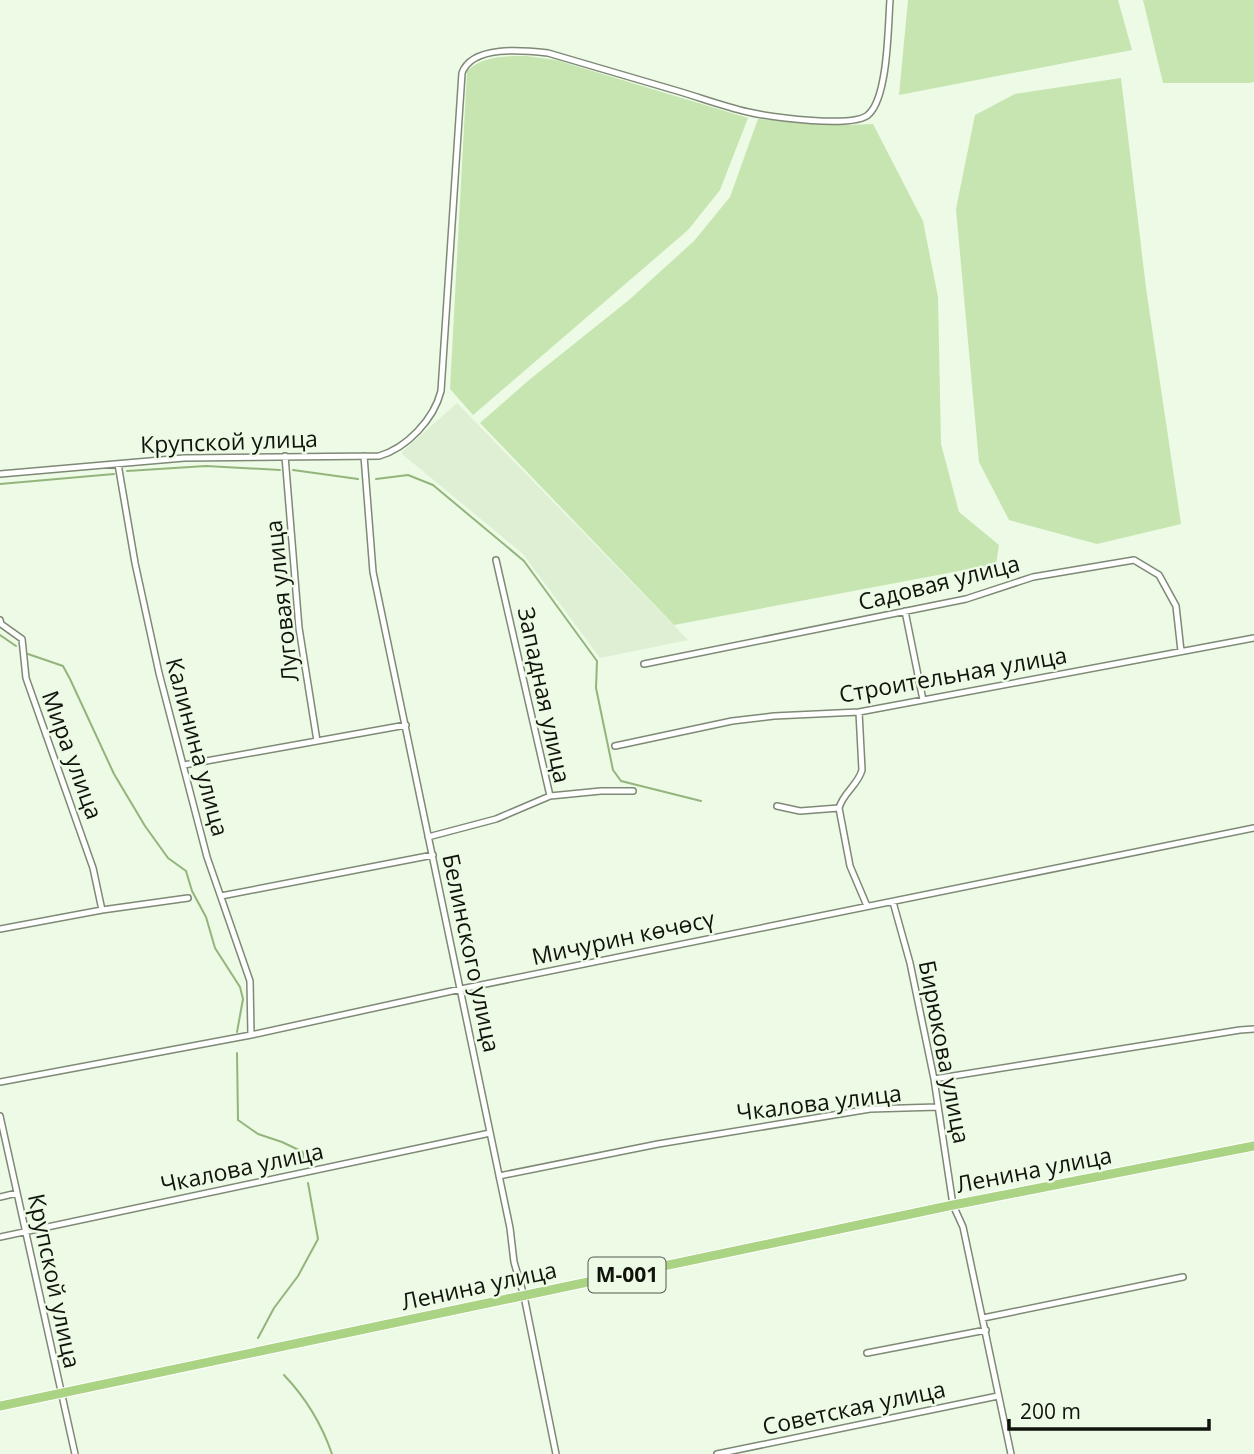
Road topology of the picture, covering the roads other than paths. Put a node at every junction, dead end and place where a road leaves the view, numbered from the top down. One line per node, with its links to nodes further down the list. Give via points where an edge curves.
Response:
1 (890, 0): 3 (street, Крупской улица, via 882,89 867,117 853,121 750,113 548,53 498,52 464,65 438,404 399,448)
2 (285, 456): 3 (street, Крупской улица); 4 (street, Крупской улица); 15 (street, Луговая улица, via 299,628)
3 (364, 456): 14 (street, Белинского улица, via 373,572)
4 (118, 464): 5 (street, Крупской улица); 17 (street, Калинина улица, via 137,576)
5 (0, 474)
6 (496, 560): 19 (street, Западная улица)
7 (905, 611): 10 (street, Садовая улица, via 1033,578 1134,560 1159,575 1176,606); 11 (street, Садовая улица); 12 (street)
8 (0, 620): 29 (street, Мира улица, via 22,639 26,678 93,867)
9 (1254, 638): 10 (street, Строительная улица)
10 (1181, 651): 12 (street, Строительная улица)
11 (644, 664)
12 (923, 700): 13 (street, Строительная улица)
13 (859, 712): 16 (street, Строительная улица, via 732,721); 21 (street, via 861,776)
14 (406, 725): 15 (street); 23 (street, Белинского улица)
15 (317, 741): 17 (street)
16 (615, 746)
17 (184, 765): 25 (street, Калинина улица)
18 (634, 791): 19 (street)
19 (550, 796): 23 (street, Западная улица, via 496,819)
20 (777, 807): 21 (street, via 800,811)
21 (839, 808): 28 (street, via 850,866)
22 (1254, 828): 27 (street, Мичурин көчөсү)
23 (428, 837): 24 (street, Белинского улица)
24 (433, 855): 25 (street); 31 (street, Белинского улица)
25 (221, 895): 33 (street, Калинина улица, via 250,981)
26 (188, 898): 29 (street)
27 (893, 902): 28 (street, Мичурин көчөсү); 34 (street, Бирюкова улица)
28 (867, 906): 31 (street, Мичурин көчөсү)
29 (102, 910): 30 (street)
30 (0, 929)
31 (461, 989): 33 (street, Мичурин көчөсү); 38 (street, Белинского улица)
32 (1254, 1029): 34 (street, Чкалова улица)
33 (251, 1035): 35 (street, Мичурин көчөсү)
34 (934, 1079): 36 (street, Бирюкова улица)
35 (0, 1082)
36 (938, 1107): 40 (street, Чкалова улица, via 870,1109); 43 (street, Бирюкова улица)
37 (0, 1116): 41 (street, Крупской улица)
38 (490, 1133): 40 (street, Белинского улица); 44 (street, Чкалова улица)
39 (1254, 1146): 43 (main road, Ленина улица / М-001)
40 (499, 1176): 47 (street, Белинского улица)
41 (17, 1193): 42 (street); 44 (street, Крупской улица)
42 (0, 1197)
43 (953, 1205): 47 (main road, Ленина улица / М-001); 48 (street, Бирюкова улица, via 963,1227)
44 (25, 1232): 45 (street, Чкалова улица); 51 (street, Крупской улица)
45 (0, 1237)
46 (1183, 1277): 48 (street)
47 (524, 1296): 51 (main road, Ленина улица / М-001); 55 (street, Белинского улица)
48 (984, 1318): 49 (street, Бирюкова улица)
49 (986, 1330): 50 (street); 52 (street, Бирюкова улица)
50 (867, 1353)
51 (61, 1394): 53 (main road, Ленина улица / М-001); 54 (street, Крупской улица)
52 (998, 1396): 56 (street, Советская улица); 57 (street, Бирюкова улица)
53 (0, 1406)
54 (75, 1454)
55 (556, 1454)
56 (717, 1454)
57 (1011, 1454)

